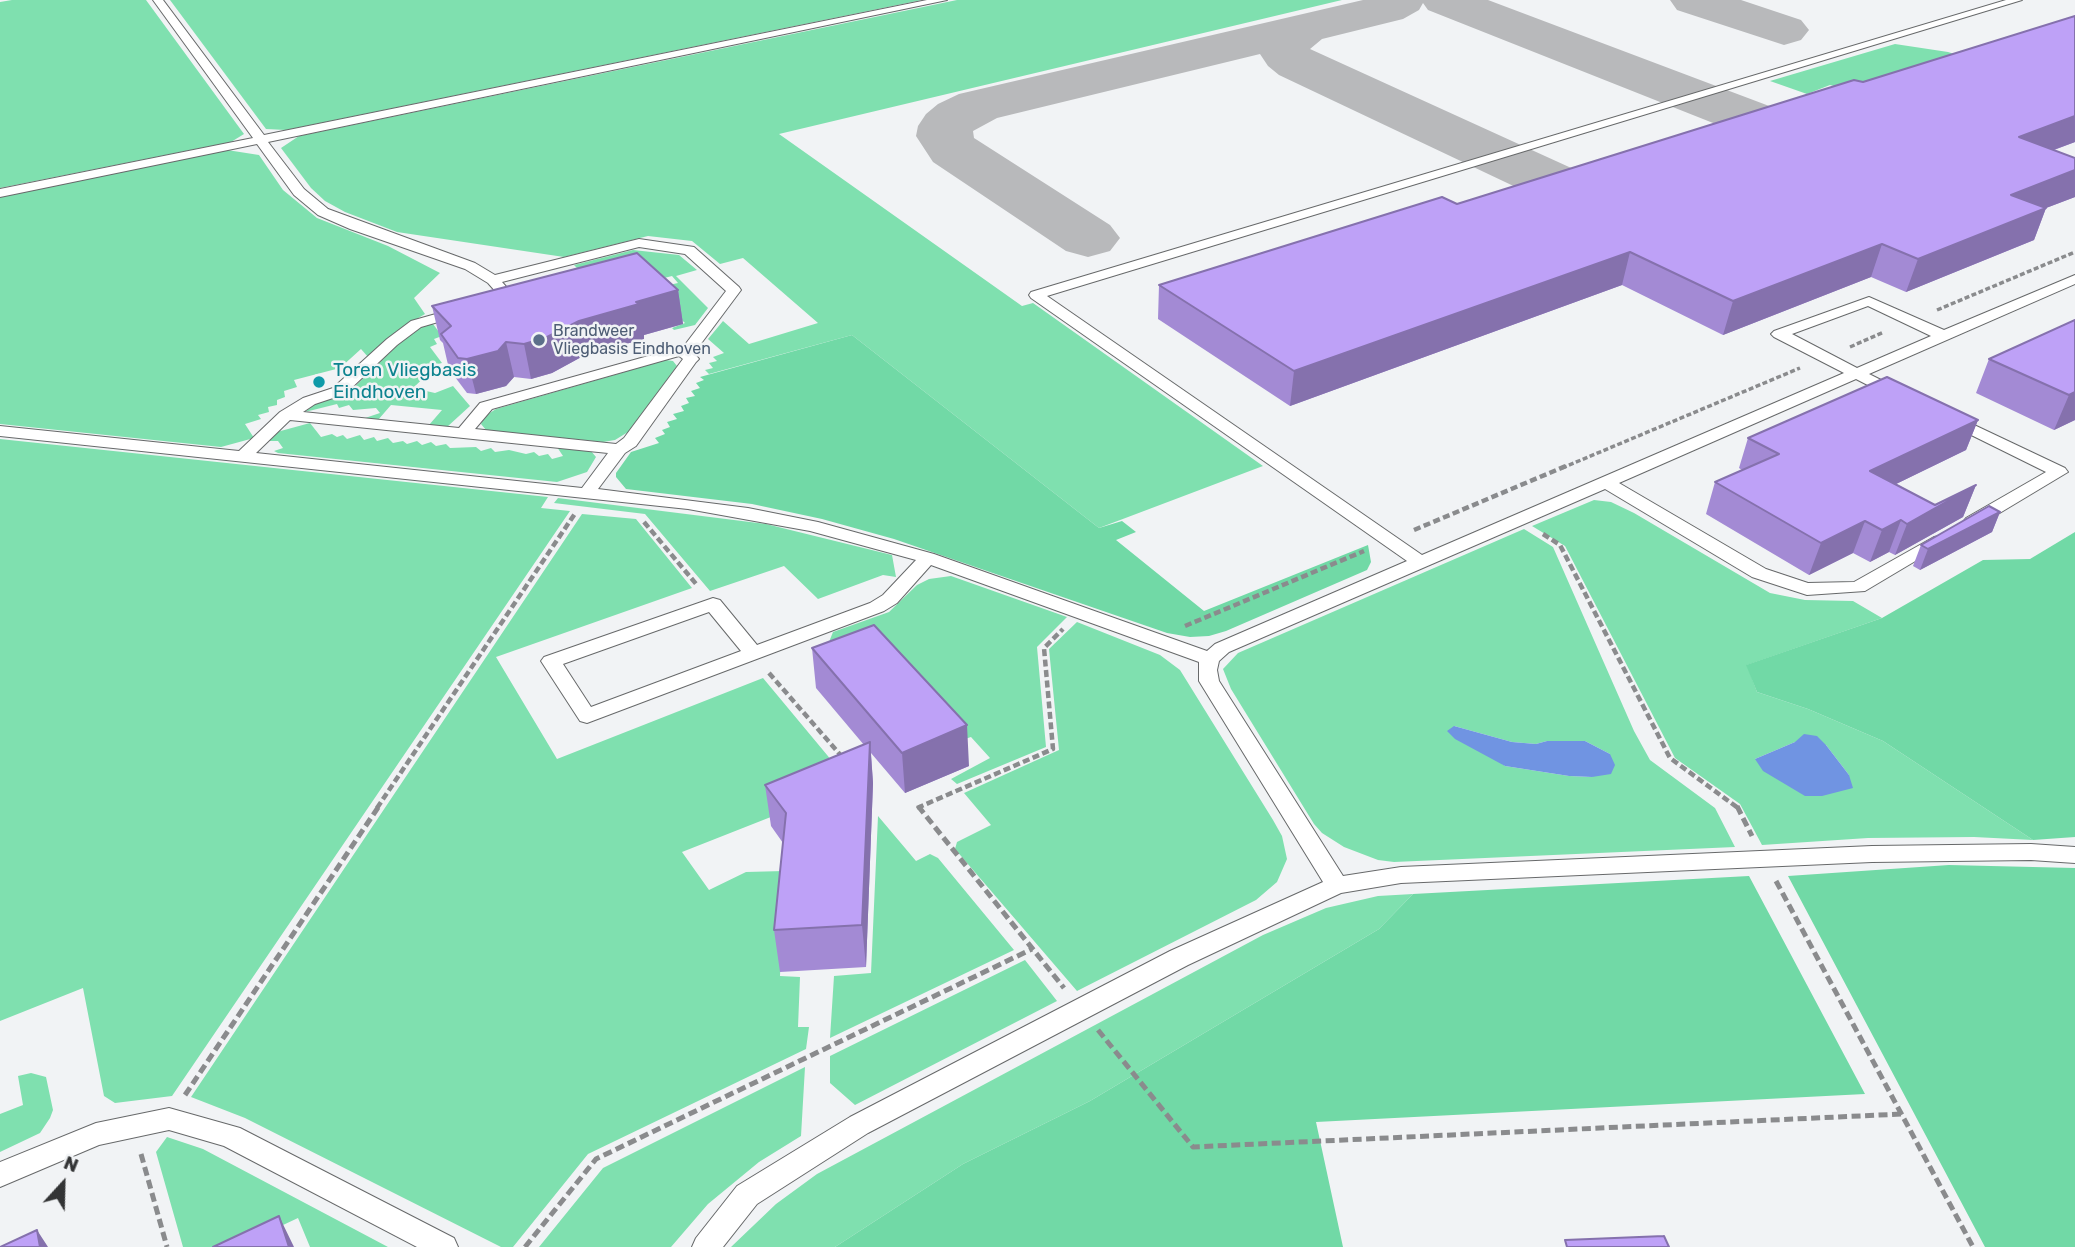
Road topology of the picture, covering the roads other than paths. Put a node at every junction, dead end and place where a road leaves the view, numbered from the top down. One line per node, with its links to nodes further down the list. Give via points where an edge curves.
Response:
1 (158, 0): 4 (lane)
2 (942, 0): 4 (lane)
3 (2017, 0): 23 (lane, via 1036,295)
4 (261, 140): 5 (lane); 7 (lane, via 299,192 323,212 470,266)
5 (0, 193)
6 (2075, 279): 10 (lane)
7 (493, 280): 9 (lane, via 503,299); 11 (lane, via 639,243 689,250 734,290)
8 (473, 307): 15 (lane, via 416,324 339,391)
9 (522, 313)
10 (1944, 336): 12 (lane); 12 (lane, via 1869,301 1779,334)
11 (686, 353): 17 (lane, via 682,350 486,406); 18 (lane, via 691,359 630,442)
12 (1857, 374): 13 (lane); 20 (lane)
13 (1916, 403)
14 (1940, 414): 20 (lane, via 2059,472 1858,587 1807,589 1759,573)
15 (286, 415): 17 (lane); 19 (lane)
16 (0, 431): 19 (lane)
17 (463, 433): 18 (lane)
18 (619, 449): 21 (lane)
19 (243, 457): 21 (lane)
20 (1606, 482): 23 (lane)
21 (587, 493): 22 (lane, via 748,513)
22 (928, 558): 24 (lane, via 877,607); 25 (lane)
23 (1421, 562): 25 (lane, via 1231,645)
24 (752, 652): 24 (lane, via 587,716 551,661 713,604)
25 (1210, 659): 27 (lane, via 1209,681)
26 (2075, 855): 27 (lane, via 1872,854 1401,875)
27 (1337, 885): 30 (lane, via 1213,941 859,1125 747,1195)
28 (0, 1175): 29 (lane, via 96,1134 169,1119 231,1136)
29 (444, 1247)
30 (706, 1247)

